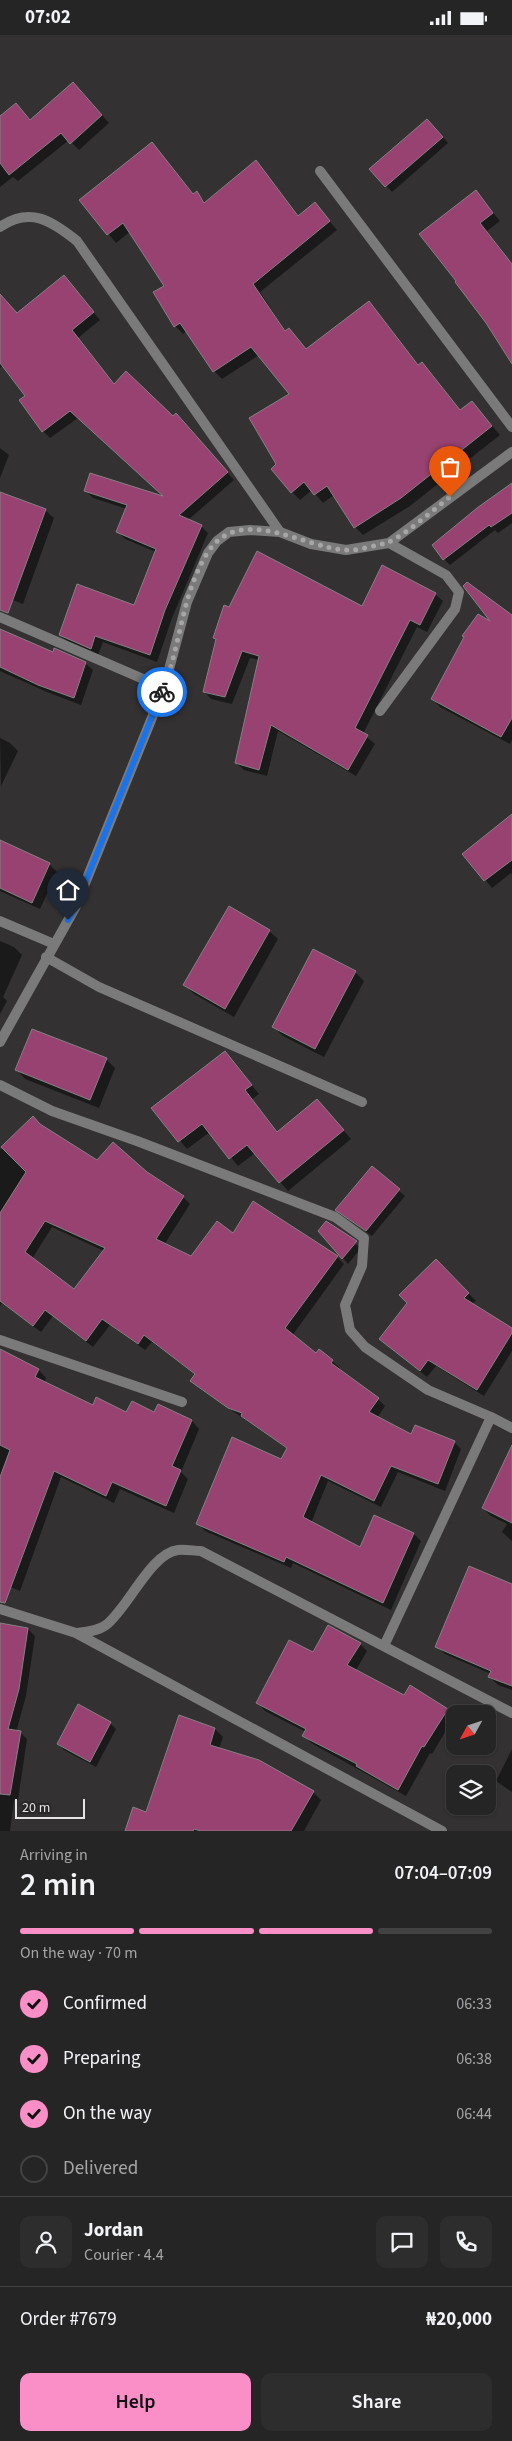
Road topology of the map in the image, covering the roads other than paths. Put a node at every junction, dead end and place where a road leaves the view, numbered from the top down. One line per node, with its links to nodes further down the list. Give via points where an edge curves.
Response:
1 (320, 171): 3 (street)
2 (0, 227): 5 (street, via 12,219 37,216 59,226 77,241)
3 (512, 427)
4 (512, 452): 6 (street)
5 (280, 532): 6 (street, via 311,544 346,550); 8 (street, via 229,532 212,547 187,602)
6 (389, 543): 9 (street, via 446,575 459,591 456,609)
7 (0, 617): 8 (street)
8 (164, 688): 11 (street, via 75,908)
9 (380, 711)
10 (0, 921): 11 (street)
11 (54, 944): 12 (street)
12 (46, 957): 13 (street); 15 (street, via 99,987)
13 (0, 1043)
14 (0, 1085): 18 (street, via 52,1111 335,1217 364,1238 362,1266 345,1305 350,1330 365,1347 428,1390)
15 (362, 1102)
16 (0, 1340): 17 (street)
17 (182, 1402)
18 (491, 1417): 19 (street); 22 (street)
19 (512, 1428)
20 (0, 1609): 21 (street)
21 (76, 1633): 22 (street, via 106,1625 158,1560 176,1550 201,1551); 24 (street)
22 (384, 1646): 23 (street)
23 (512, 1713)
24 (442, 1831)

